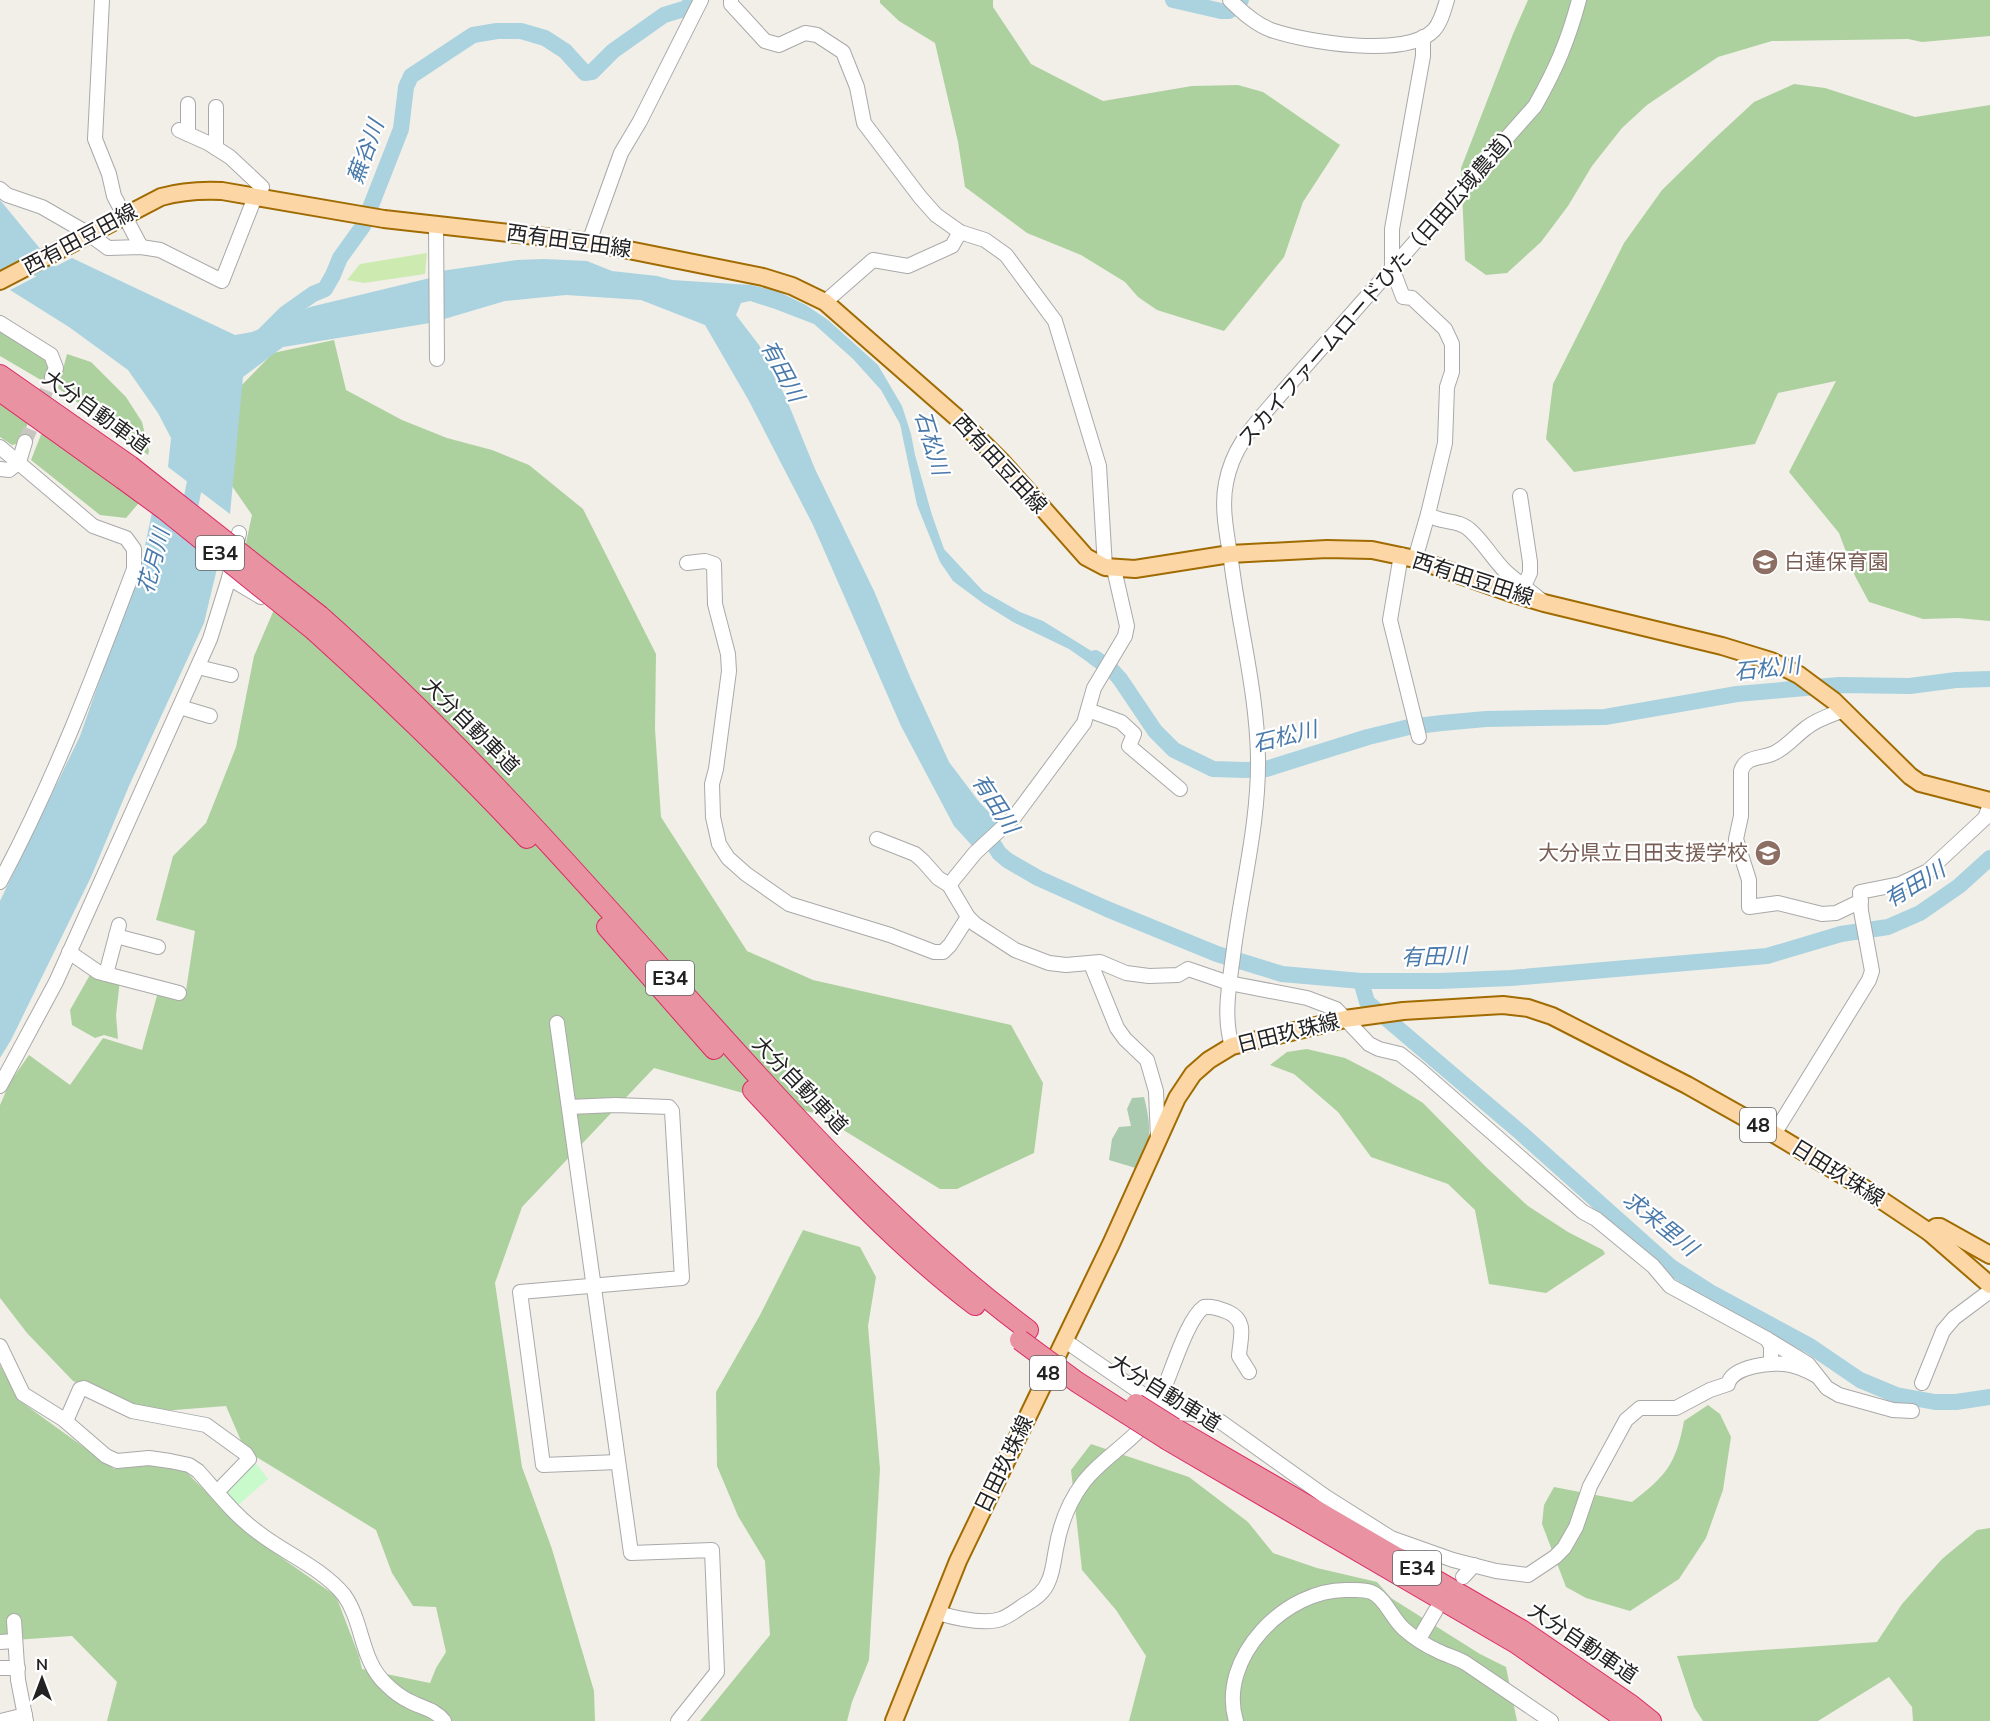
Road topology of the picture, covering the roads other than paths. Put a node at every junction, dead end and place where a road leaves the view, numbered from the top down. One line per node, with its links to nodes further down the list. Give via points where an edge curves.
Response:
1 (102, 0): 13 (street, via 95,139 114,196)
2 (701, 0): 17 (street, via 621,153)
3 (731, 0): 15 (street, via 765,41 779,45 805,33 817,35 843,52 864,123 920,197 936,215)
4 (1230, 0): 7 (street, via 1248,17 1270,29 1339,45 1381,46)
5 (1447, 0): 7 (street, via 1434,29)
6 (1579, 0): 19 (street, スカイファームロードひた（日田広域農道）, via 1555,71 1535,106)
7 (1423, 38): 19 (street, via 1392,229)
8 (188, 104): 10 (street, via 183,132)
9 (216, 107): 10 (street)
10 (216, 148): 12 (street, via 262,187)
11 (0, 189): 16 (street, via 42,207)
12 (257, 197): 13 (main road, 西有田豆田線, via 222,191 181,191); 14 (main road, 西有田豆田線, via 342,213); 18 (street, via 222,281 160,250)
13 (125, 215): 16 (main road, 西有田豆田線); 18 (street)
14 (436, 224): 17 (main road, 西有田豆田線); 23 (street)
15 (960, 232): 21 (street, via 952,246 908,266 873,260); 38 (street, via 985,240 1006,255 1054,321 1100,466)
16 (85, 236): 18 (street, via 108,248); 20 (main road, 西有田豆田線)
17 (589, 242): 21 (main road, 西有田豆田線, via 764,277)
18 (141, 247)
19 (1392, 268): 33 (street, via 1403,297 1412,298 1445,329 1452,344 1445,443); 35 (street, スカイファームロードひた（日田広域農道）, via 1248,432 1234,454 1226,485)
20 (0, 281)
21 (825, 302): 38 (main road, 西有田豆田線, via 963,423 1086,557)
22 (0, 323): 25 (street, via 51,355 56,368)
23 (437, 358)
24 (0, 375): 31 (highway, 大分自動車道 / E34)
25 (52, 377)
26 (0, 391): 31 (highway, 大分自動車道 / E34)
27 (25, 442): 29 (street)
28 (0, 447): 29 (street)
29 (19, 462): 30 (street, via 9,470); 53 (street, via 93,526 126,538 134,549 135,560 56,768)
30 (0, 469)
31 (126, 472): 85 (highway, 大分自動車道 / E34, bridge, via 164,509 385,674 505,794 743,1061 910,1231 1024,1335 1085,1371)
32 (1520, 496): 40 (street, via 1530,562)
33 (1428, 514): 36 (street); 40 (street, via 1463,524 1505,571)
34 (239, 533): 39 (street)
35 (1230, 554): 36 (main road, 西有田豆田線, via 1327,549 1372,550); 38 (main road, 西有田豆田線, via 1135,569); 61 (street, スカイファームロードひた（日田広域農道）, via 1258,758 1253,828)
36 (1408, 557): 42 (main road, 西有田豆田線); 49 (street, via 1390,620)
37 (687, 562): 56 (street, via 714,564 715,604 728,654 729,671 712,784 718,844 728,858 789,904 934,952 943,952 950,945)
38 (1110, 568): 47 (street, via 1127,626 1125,636 1099,676)
39 (229, 578): 41 (street); 43 (street)
40 (1524, 586): 42 (street)
41 (261, 597)
42 (1544, 603): 45 (main road, 西有田豆田線, via 1771,661 1800,675)
43 (198, 667): 44 (street); 46 (street)
44 (231, 675)
45 (1839, 705): 51 (main road, 西有田豆田線, via 1920,783); 55 (street, via 1782,749 1743,765 1736,839 1749,880 1749,907 1778,903 1836,914)
46 (180, 707): 48 (street); 58 (street)
47 (1088, 710): 50 (street, via 1121,722 1134,734 1129,747); 54 (street, via 1084,723 1015,816 975,853)
48 (210, 716)
49 (1419, 737)
50 (1180, 789)
51 (1990, 803): 55 (street, via 1985,818 1928,871 1900,884 1860,892)
52 (877, 839): 54 (street, via 915,854)
53 (0, 882)
54 (950, 885): 56 (street)
55 (1861, 906): 68 (street, via 1872,971 1869,980)
56 (968, 917): 59 (street, via 1015,950 1049,963)
57 (158, 947): 60 (street, via 117,931)
58 (69, 952): 60 (street); 66 (street)
59 (1091, 964): 61 (street, via 1100,962 1126,973 1149,976 1178,975 1188,969); 69 (street, via 1117,1028 1147,1060 1156,1091)
60 (106, 974): 62 (street)
61 (1229, 983): 63 (street, via 1307,998 1336,1009); 65 (street, スカイファームロードひた（日田広域農道）, via 1226,1026)
62 (179, 993)
63 (1345, 1019): 65 (main road, 日田玖珠線 / 48); 68 (main road, 日田玖珠線 / 48, via 1452,1007 1528,1008 1583,1030); 75 (street, via 1370,1044 1400,1053 1583,1212 1653,1266 1670,1286)
64 (557, 1023): 67 (street)
65 (1232, 1046): 69 (main road, 日田玖珠線 / 48, via 1193,1074 1177,1098)
66 (0, 1086)
67 (569, 1107): 73 (street); 73 (street, via 669,1107 672,1111 682,1278)
68 (1774, 1134): 70 (main road, 日田玖珠線 / 48)
69 (1158, 1141): 76 (main road, 日田玖珠線 / 48)
70 (1929, 1232): 71 (main road, via 1940,1227); 72 (main road, 日田玖珠線 / 48)
71 (1990, 1255)
72 (1990, 1285)
73 (594, 1286): 86 (street); 86 (street, via 520,1292 543,1465)
74 (1990, 1291): 81 (street, via 1943,1331)
75 (1767, 1339): 78 (street); 80 (street, via 1808,1364)
76 (1064, 1340): 82 (street); 91 (main road, 日田玖珠線 / 48, via 958,1561)
77 (0, 1346): 84 (street, via 23,1394)
78 (1771, 1364): 80 (street, via 1788,1364); 88 (street, via 1737,1371 1728,1384 1676,1408 1640,1408 1626,1420 1590,1486 1576,1527 1555,1557 1528,1575)
79 (1249, 1372): 82 (street, via 1239,1356 1240,1322 1220,1309 1204,1307 1189,1326)
80 (1816, 1376): 83 (street, via 1839,1395 1893,1410)
81 (1922, 1383)
82 (1157, 1404): 88 (street, via 1170,1413 1194,1414 1221,1422 1391,1538); 91 (street, via 1128,1443 1094,1469 1071,1502 1062,1521 1050,1580 1044,1591 998,1620 963,1620)
83 (1912, 1411)
84 (66, 1421): 87 (street, via 106,1456 117,1461 149,1458 189,1465); 87 (street, via 80,1389 84,1388 132,1411 206,1425 249,1459)
85 (1171, 1434): 105 (highway, 大分自動車道 / E34, via 1516,1643); 106 (highway, 大分自動車道 / E34, via 1523,1630)
86 (618, 1462): 101 (street, via 631,1553 712,1550 717,1672)
87 (217, 1492): 100 (street, via 259,1534 327,1578 343,1594 373,1669 386,1685 408,1701 434,1711)
88 (1474, 1565): 89 (street)
89 (1463, 1577)
90 (1436, 1611): 93 (street)
91 (938, 1613): 102 (main road, 日田玖珠線 / 48)
92 (14, 1622): 94 (street)
93 (1419, 1639): 103 (street, via 1403,1628 1376,1594 1367,1590 1334,1589 1299,1601 1257,1636 1239,1669 1234,1685); 104 (street, via 1467,1664)
94 (15, 1641): 95 (street); 97 (street)
95 (0, 1642)
96 (0, 1668): 97 (street)
97 (18, 1668): 98 (street)
98 (26, 1718): 99 (street)
99 (0, 1721)
100 (444, 1721)
101 (678, 1721)
102 (894, 1721)
103 (1236, 1721)
104 (1551, 1721)
105 (1628, 1721)
106 (1651, 1721)

